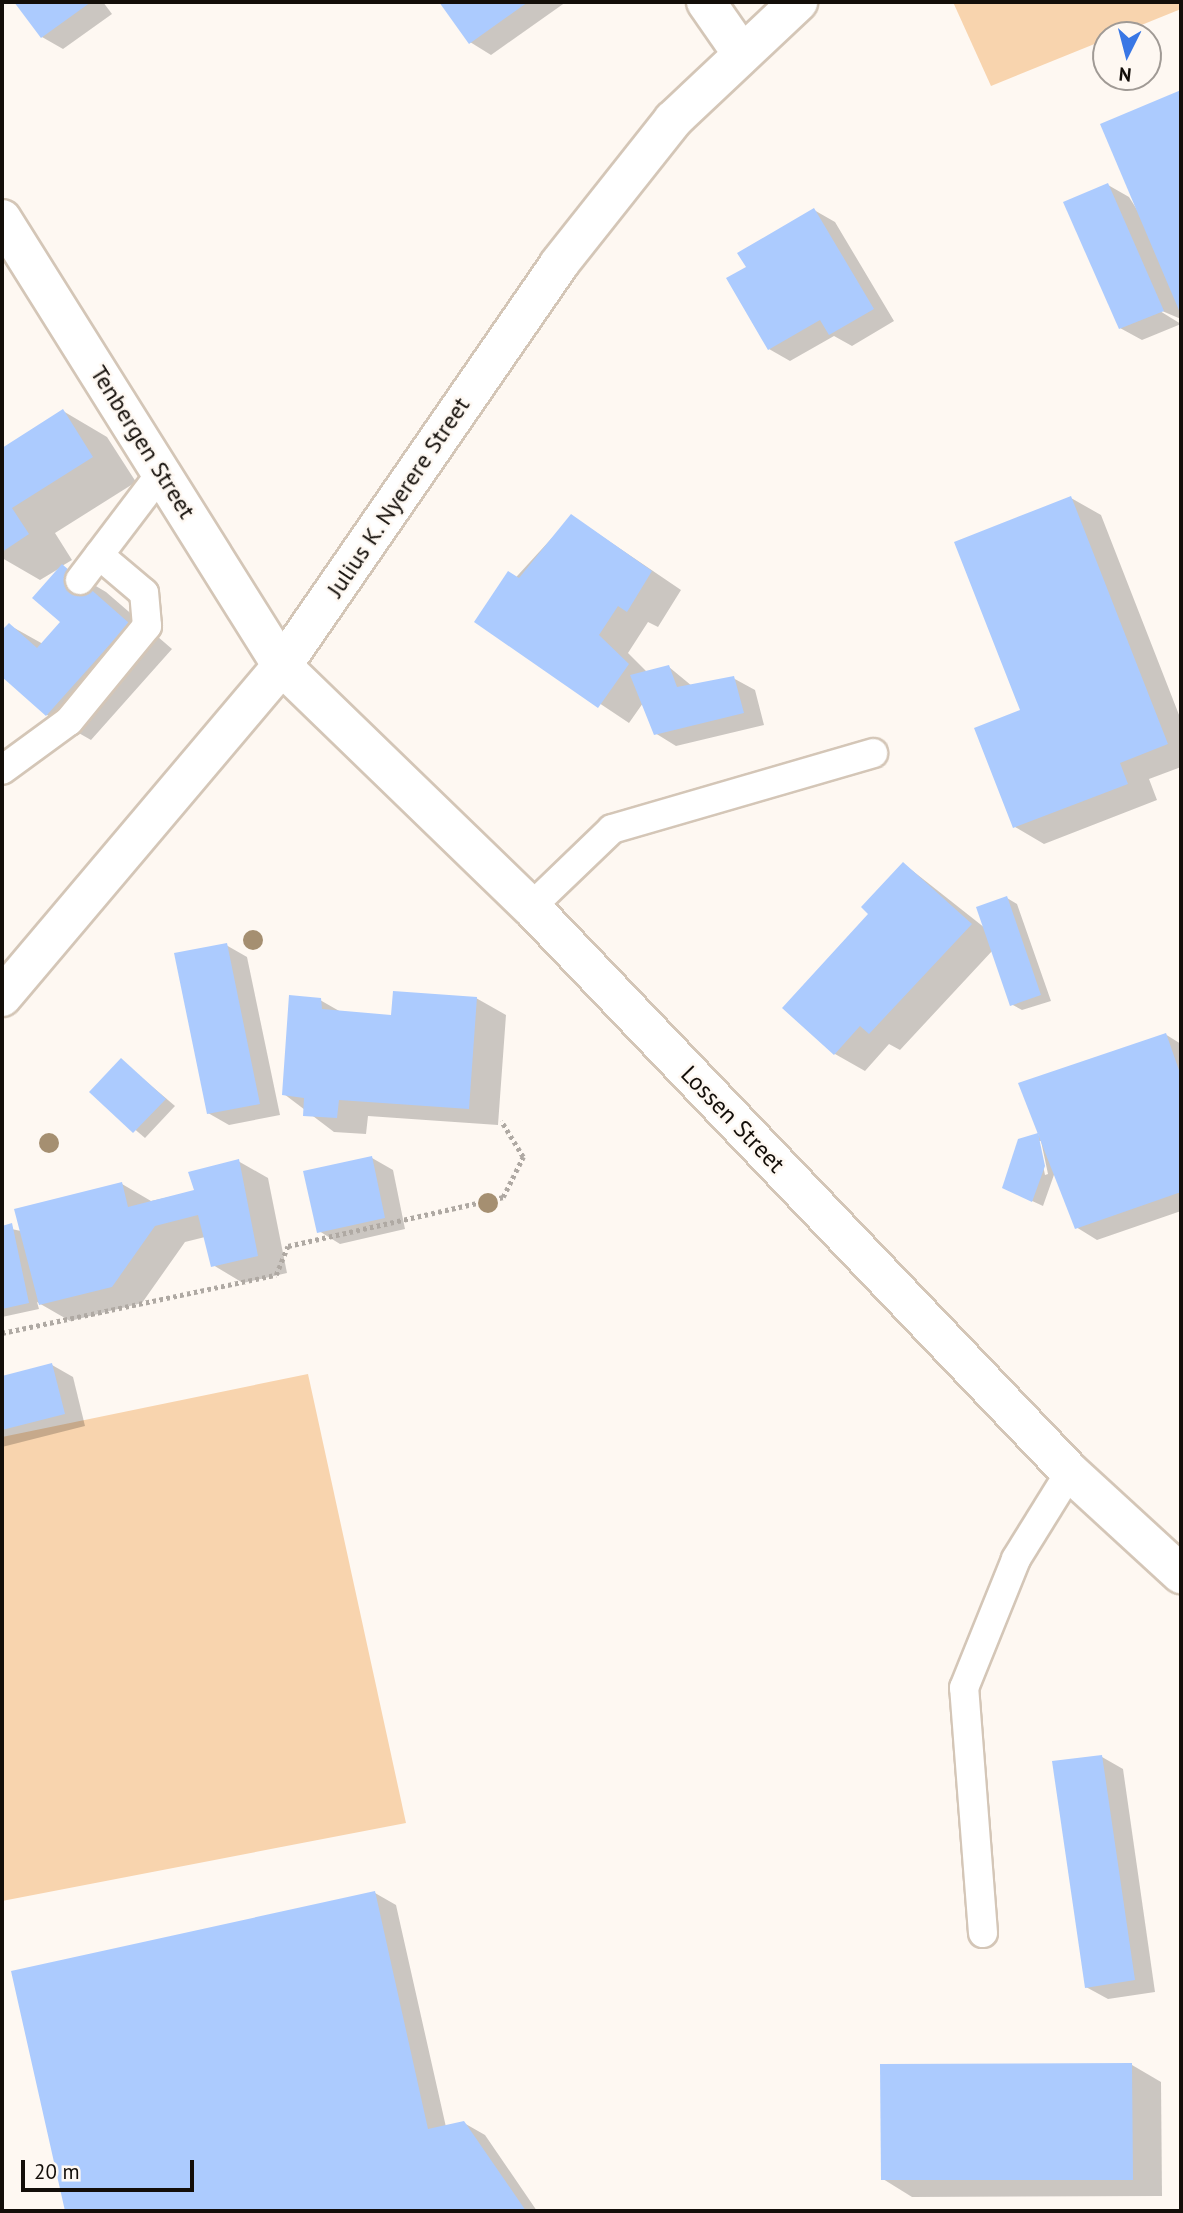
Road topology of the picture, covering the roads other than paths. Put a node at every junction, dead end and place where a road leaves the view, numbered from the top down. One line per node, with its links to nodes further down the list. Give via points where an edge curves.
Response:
1 (706, 2): 3 (street)
2 (798, 2): 3 (street, Julius K. Nyerere Street)
3 (740, 51): 8 (street, Julius K. Nyerere Street, via 673,120 559,264)
4 (2, 219): 5 (street, Tenbergen Street)
5 (162, 472): 6 (lane); 8 (street, Tenbergen Street)
6 (99, 555): 7 (lane); 10 (lane, via 144,593 147,626 69,721)
7 (80, 580)
8 (282, 666): 11 (street, Lossen Street); 12 (street, Julius K. Nyerere Street)
9 (873, 753): 11 (lane, via 611,829)
10 (2, 770)
11 (531, 907): 13 (street, Lossen Street)
12 (2, 997)
13 (1070, 1472): 14 (street, Lossen Street); 15 (lane, via 1016,1559 964,1688)
14 (1181, 1574)
15 (983, 1933)

